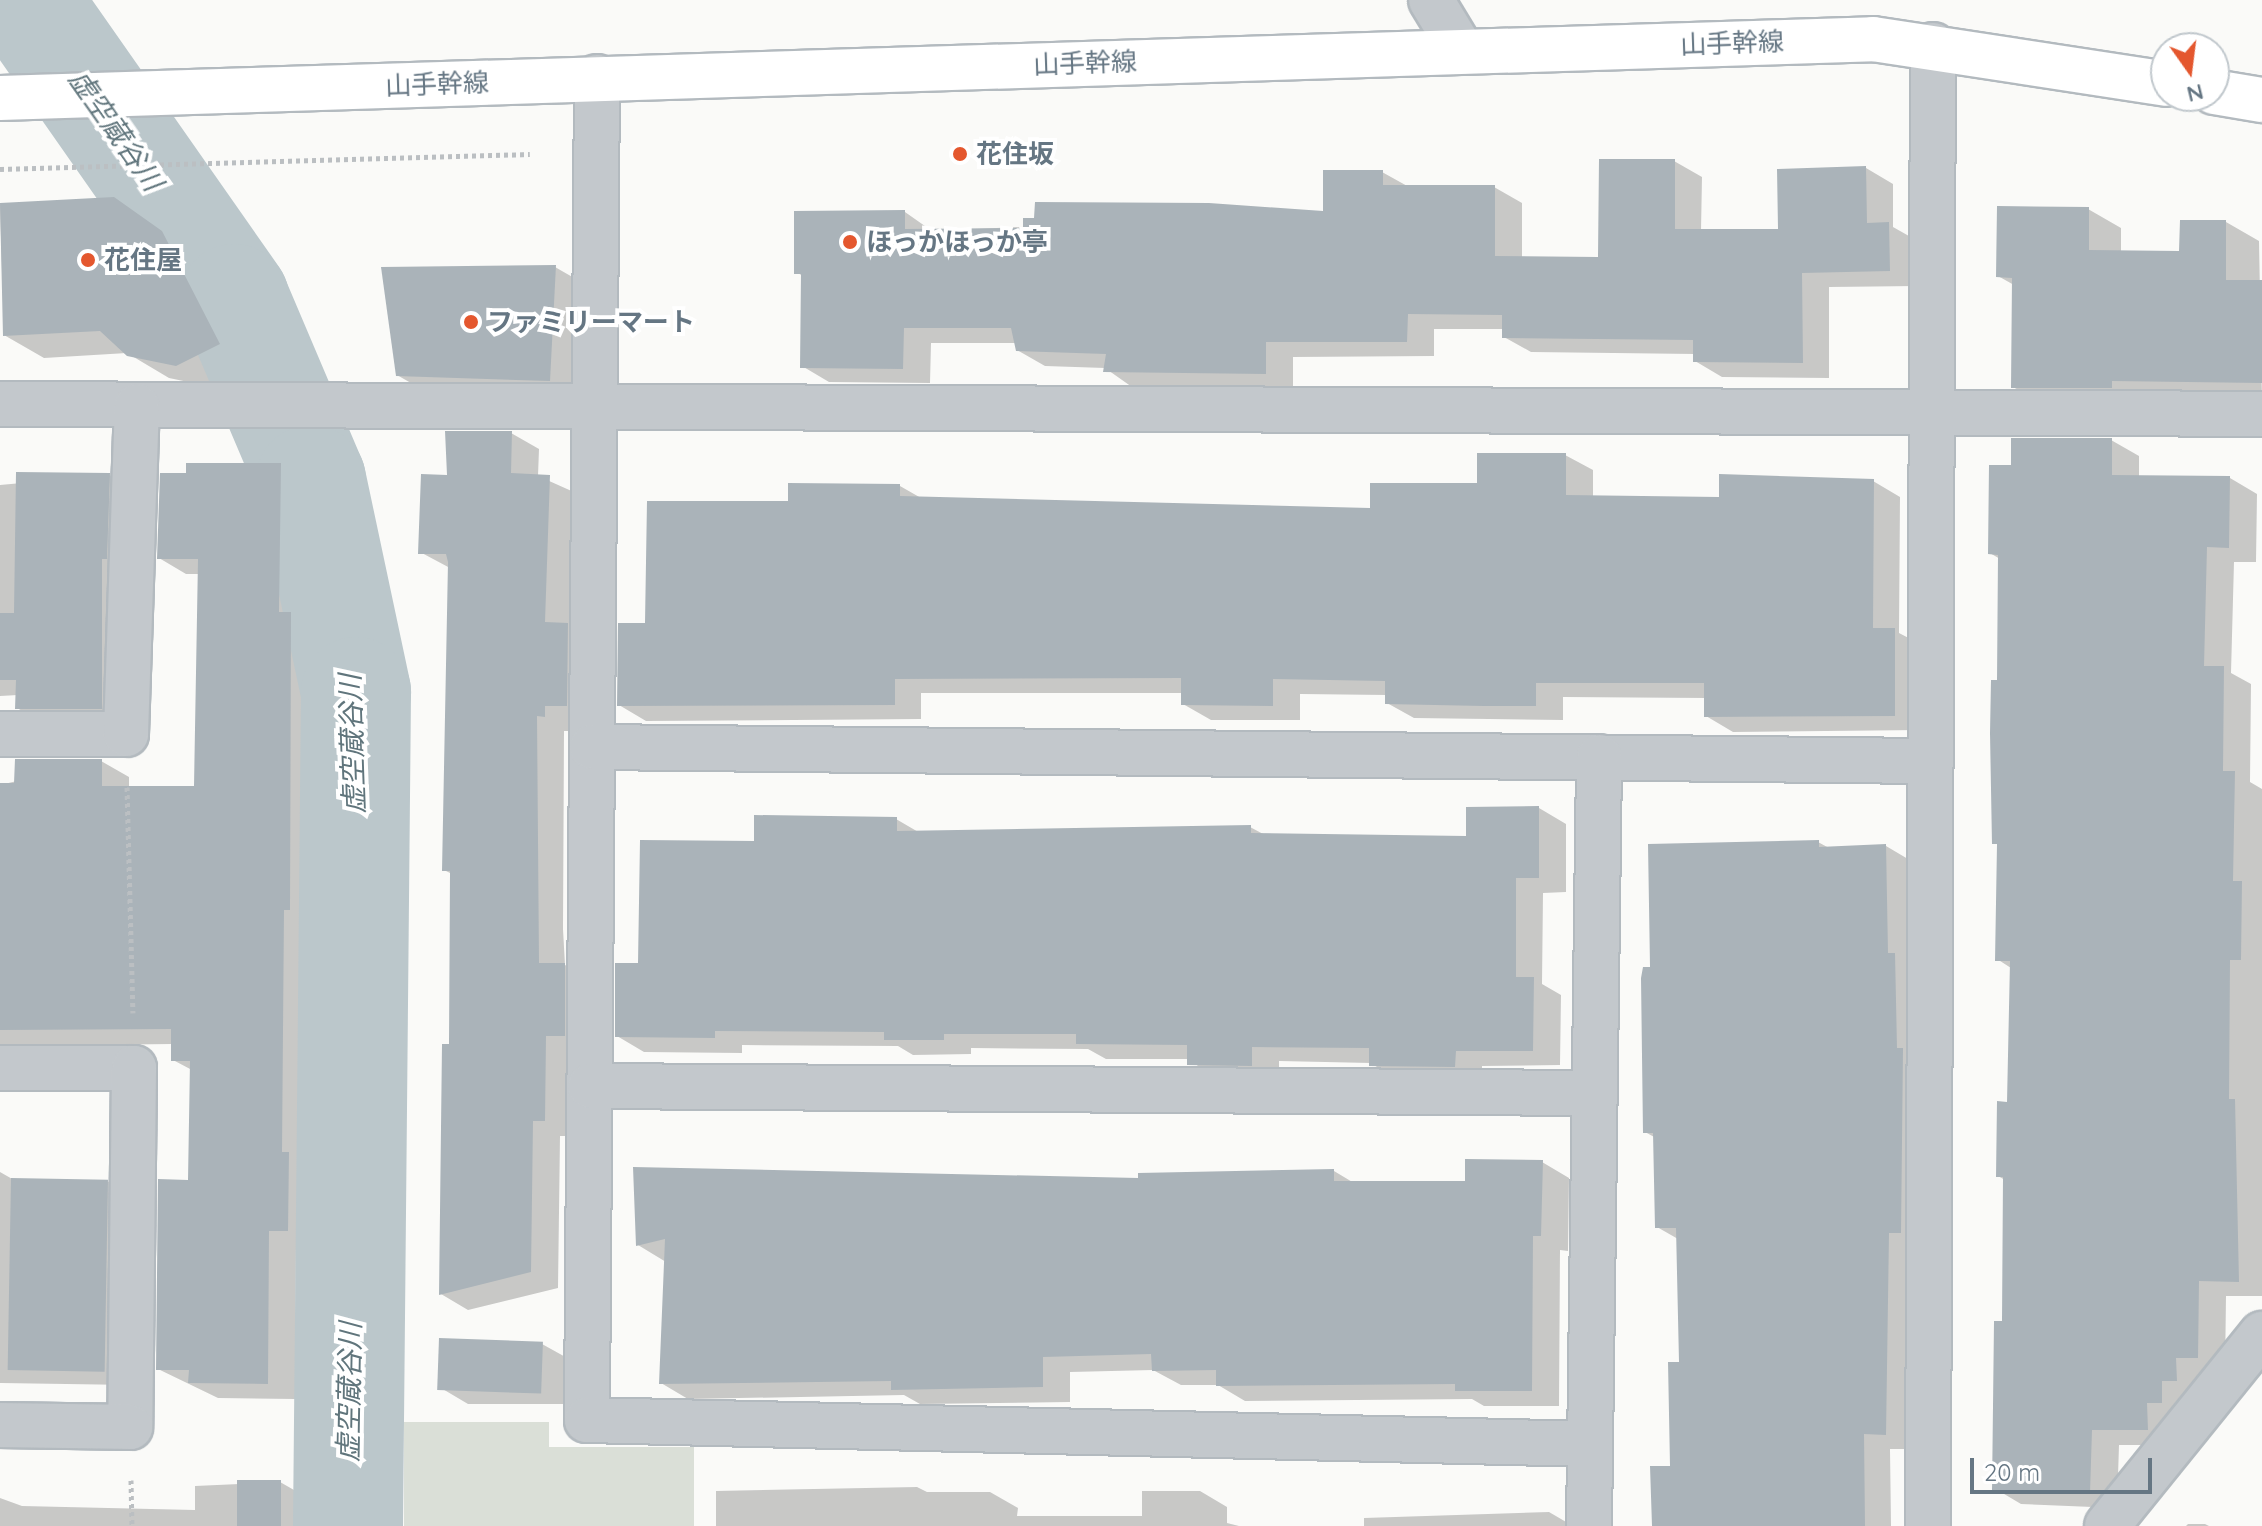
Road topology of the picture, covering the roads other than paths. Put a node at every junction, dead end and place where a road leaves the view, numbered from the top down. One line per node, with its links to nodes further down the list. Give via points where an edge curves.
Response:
1 (1431, 0): 3 (street)
2 (1933, 45): 3 (street, 山手幹線, via 1873,39); 5 (street, 山手幹線); 12 (street)
3 (1462, 51): 4 (street, 山手幹線)
4 (597, 77): 7 (street, 山手幹線); 11 (street)
5 (2150, 81)
6 (2230, 95): 8 (street)
7 (5, 98)
8 (2262, 100)
9 (0, 404): 10 (street)
10 (137, 406): 11 (street); 14 (street, via 126,734)
11 (594, 409): 12 (street); 15 (street)
12 (1931, 413): 13 (street); 17 (street)
13 (2262, 414)
14 (0, 734)
15 (592, 747): 16 (street); 19 (street)
16 (1599, 757): 17 (street); 20 (street)
17 (1930, 761): 25 (street)
18 (0, 1068): 22 (street, via 134,1068 130,1427)
19 (590, 1086): 20 (street); 23 (street, via 587,1420)
20 (1594, 1093): 23 (street)
21 (2262, 1334): 26 (street)
22 (0, 1425)
23 (1590, 1444): 24 (street)
24 (1589, 1526)
25 (1928, 1526)
26 (2107, 1526)

